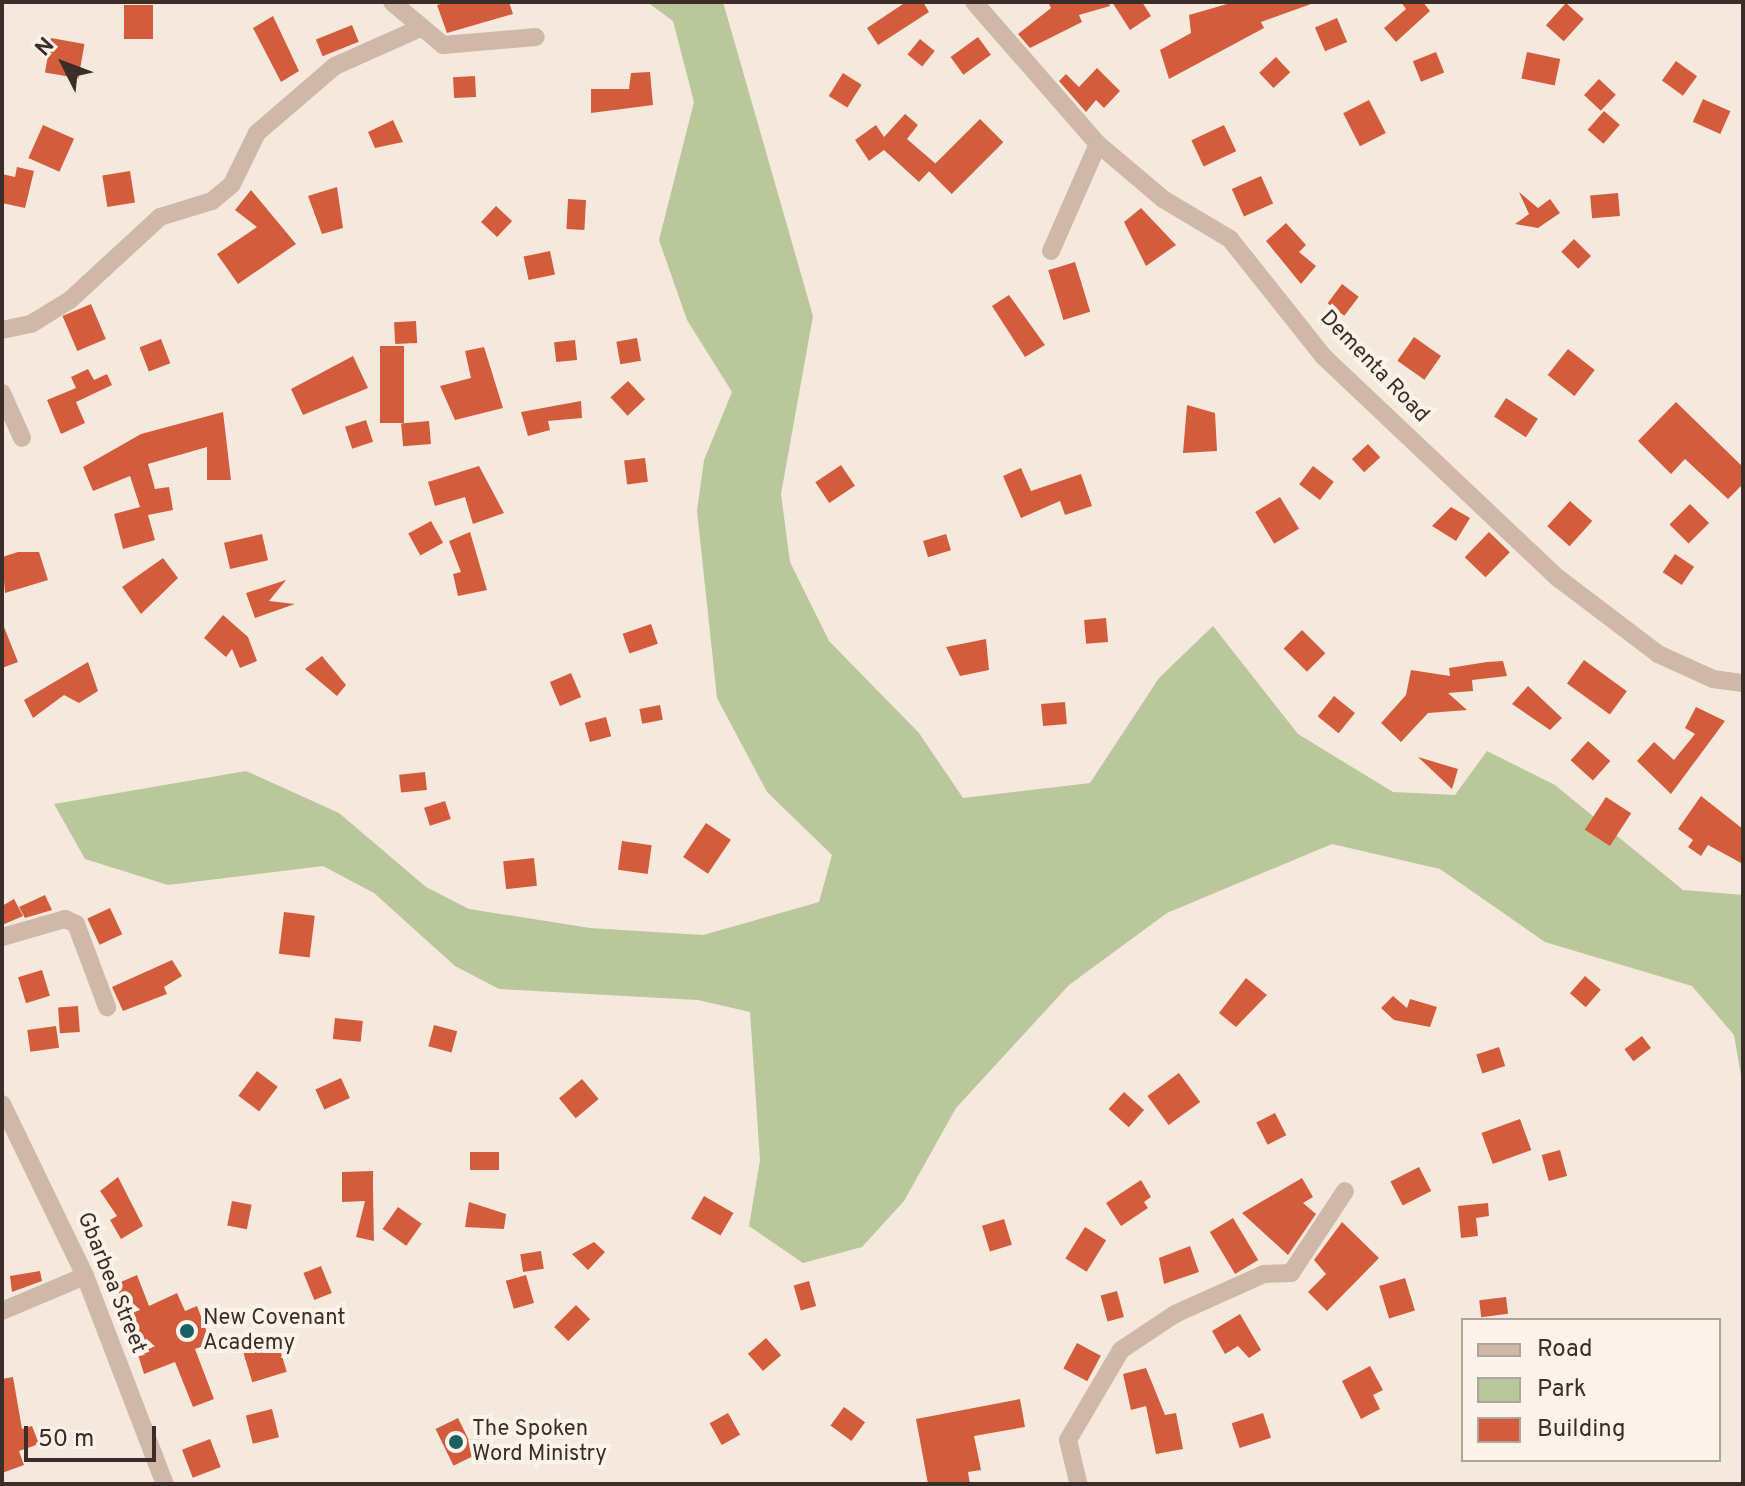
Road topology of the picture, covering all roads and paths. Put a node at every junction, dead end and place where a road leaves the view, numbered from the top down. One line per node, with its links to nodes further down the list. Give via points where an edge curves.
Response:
1 (392, 2): 3 (street)
2 (974, 2): 5 (street, Dementa Road)
3 (418, 29): 4 (street, via 443,45); 7 (street, via 335,66 257,133 232,184 212,201 160,217 70,300 31,324)
4 (536, 37)
5 (1098, 144): 6 (street); 10 (street, Dementa Road, via 1163,199 1230,239 1324,357 1558,578 1658,654 1713,679)
6 (1051, 251)
7 (2, 330)
8 (2, 393): 9 (street)
9 (22, 438)
10 (1743, 683)
11 (2, 937): 12 (street, via 65,919 76,924)
12 (107, 1007)
13 (2, 1104): 15 (street, Gbarbea Street)
14 (1345, 1191): 17 (street, via 1291,1273 1264,1274 1175,1314 1121,1350 1068,1440)
15 (85, 1276): 16 (street); 18 (street, Gbarbea Street)
16 (2, 1311)
17 (1078, 1482)
18 (165, 1484)

